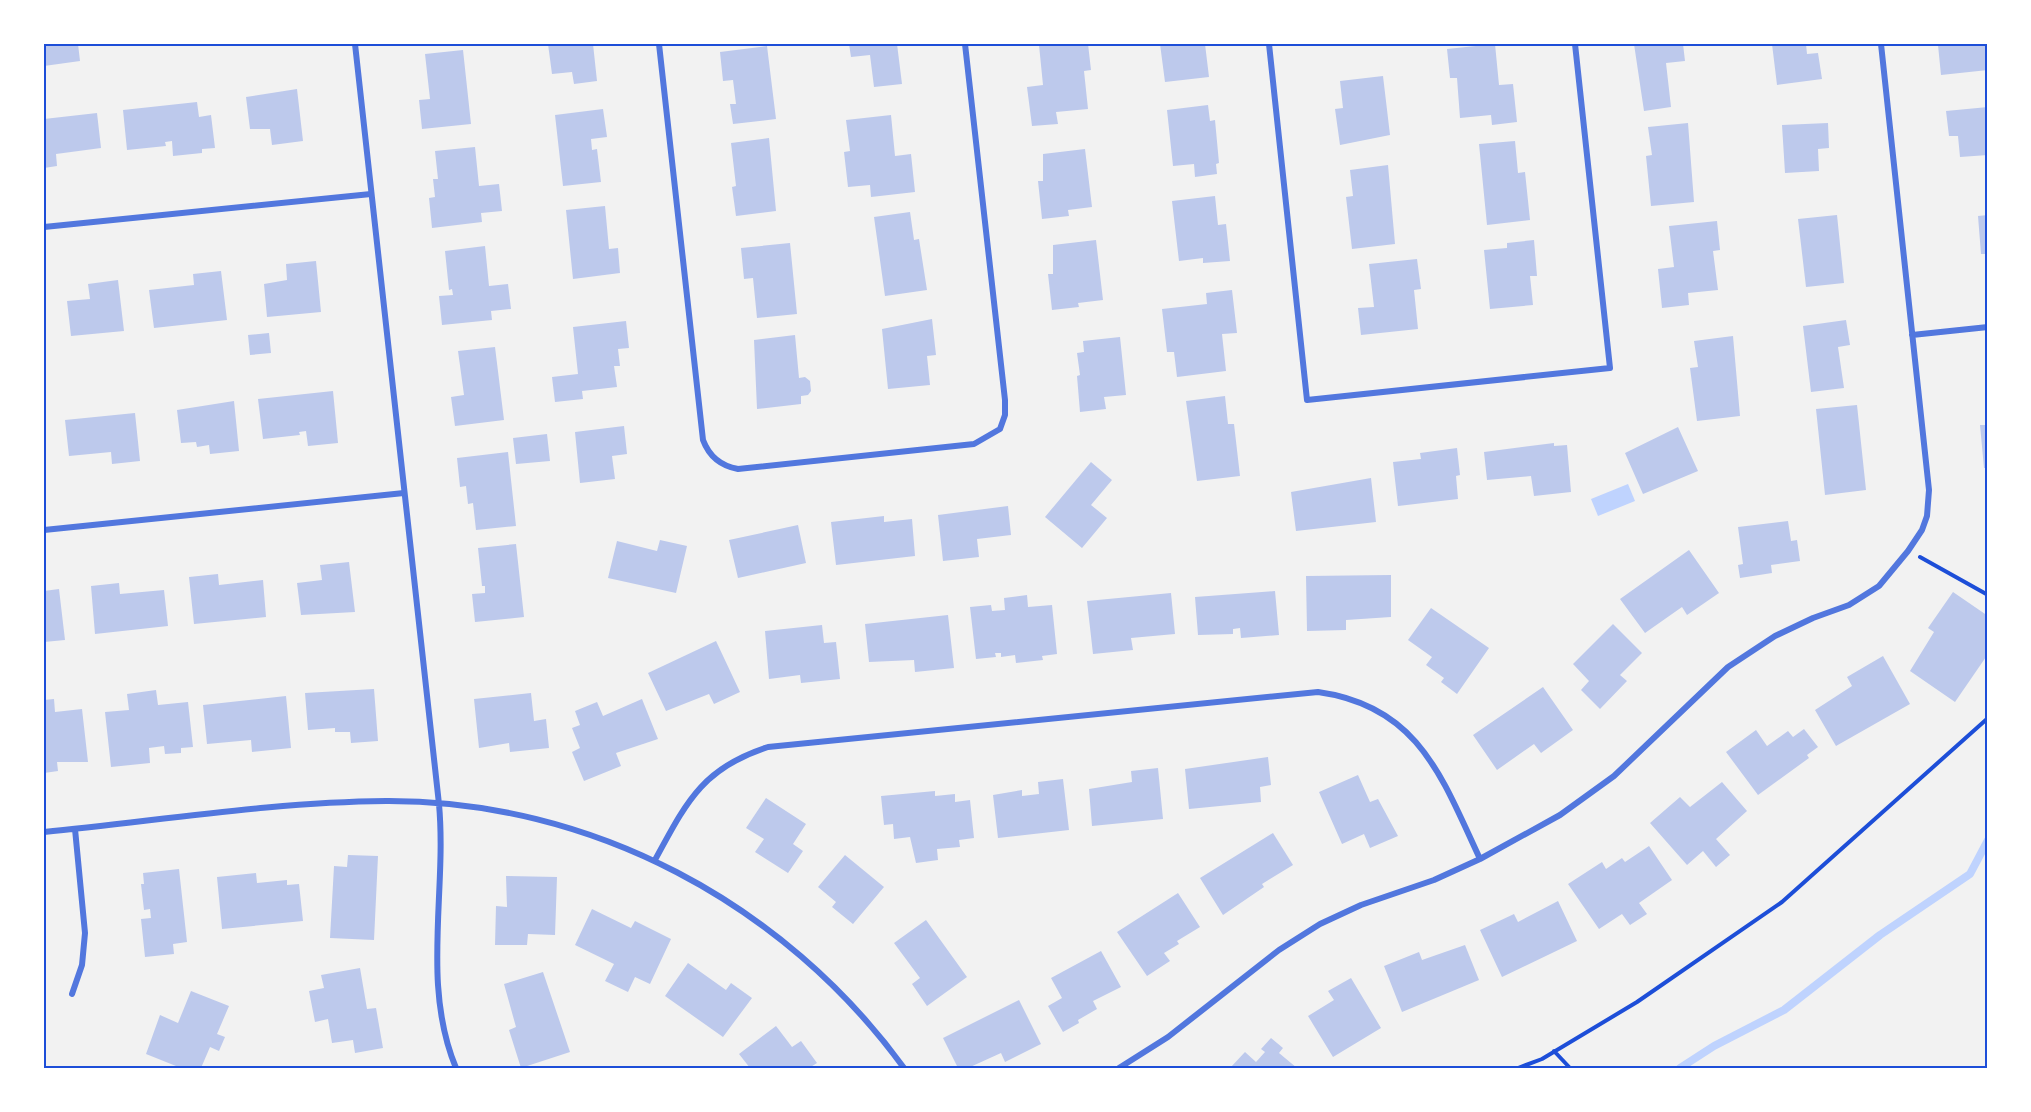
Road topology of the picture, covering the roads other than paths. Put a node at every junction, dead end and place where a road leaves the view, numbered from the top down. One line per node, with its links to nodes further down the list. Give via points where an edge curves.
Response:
1 (355, 44): 7 (street)
2 (659, 44): 3 (street, via 702,433 714,458 729,467 747,469 974,444 1000,429 1005,400)
3 (965, 44)
4 (1269, 44): 5 (street, via 1307,400 1610,368)
5 (1575, 44)
6 (1881, 44): 10 (street)
7 (371, 194): 8 (street); 11 (street)
8 (44, 227)
9 (1988, 327): 10 (street)
10 (1912, 335): 16 (street, via 1929,490 1927,516 1908,551 1879,586 1864,597 1775,636 1728,667 1614,776 1560,815)
11 (404, 493): 12 (street); 13 (street)
12 (44, 530)
13 (439, 804): 14 (street, via 318,804); 17 (street, via 531,817); 19 (street, via 442,834 437,984 445,1034)
14 (75, 829): 15 (street); 18 (street, via 85,933 82,964)
15 (44, 832)
16 (1480, 859): 17 (street, via 1434,765 1409,732 1357,700 1318,692 768,747 729,762 696,789); 21 (street, via 1320,924)
17 (655, 860): 20 (street, via 740,908 780,938 852,1005)
18 (72, 994)
19 (456, 1068)
20 (904, 1068)
21 (1119, 1068)

